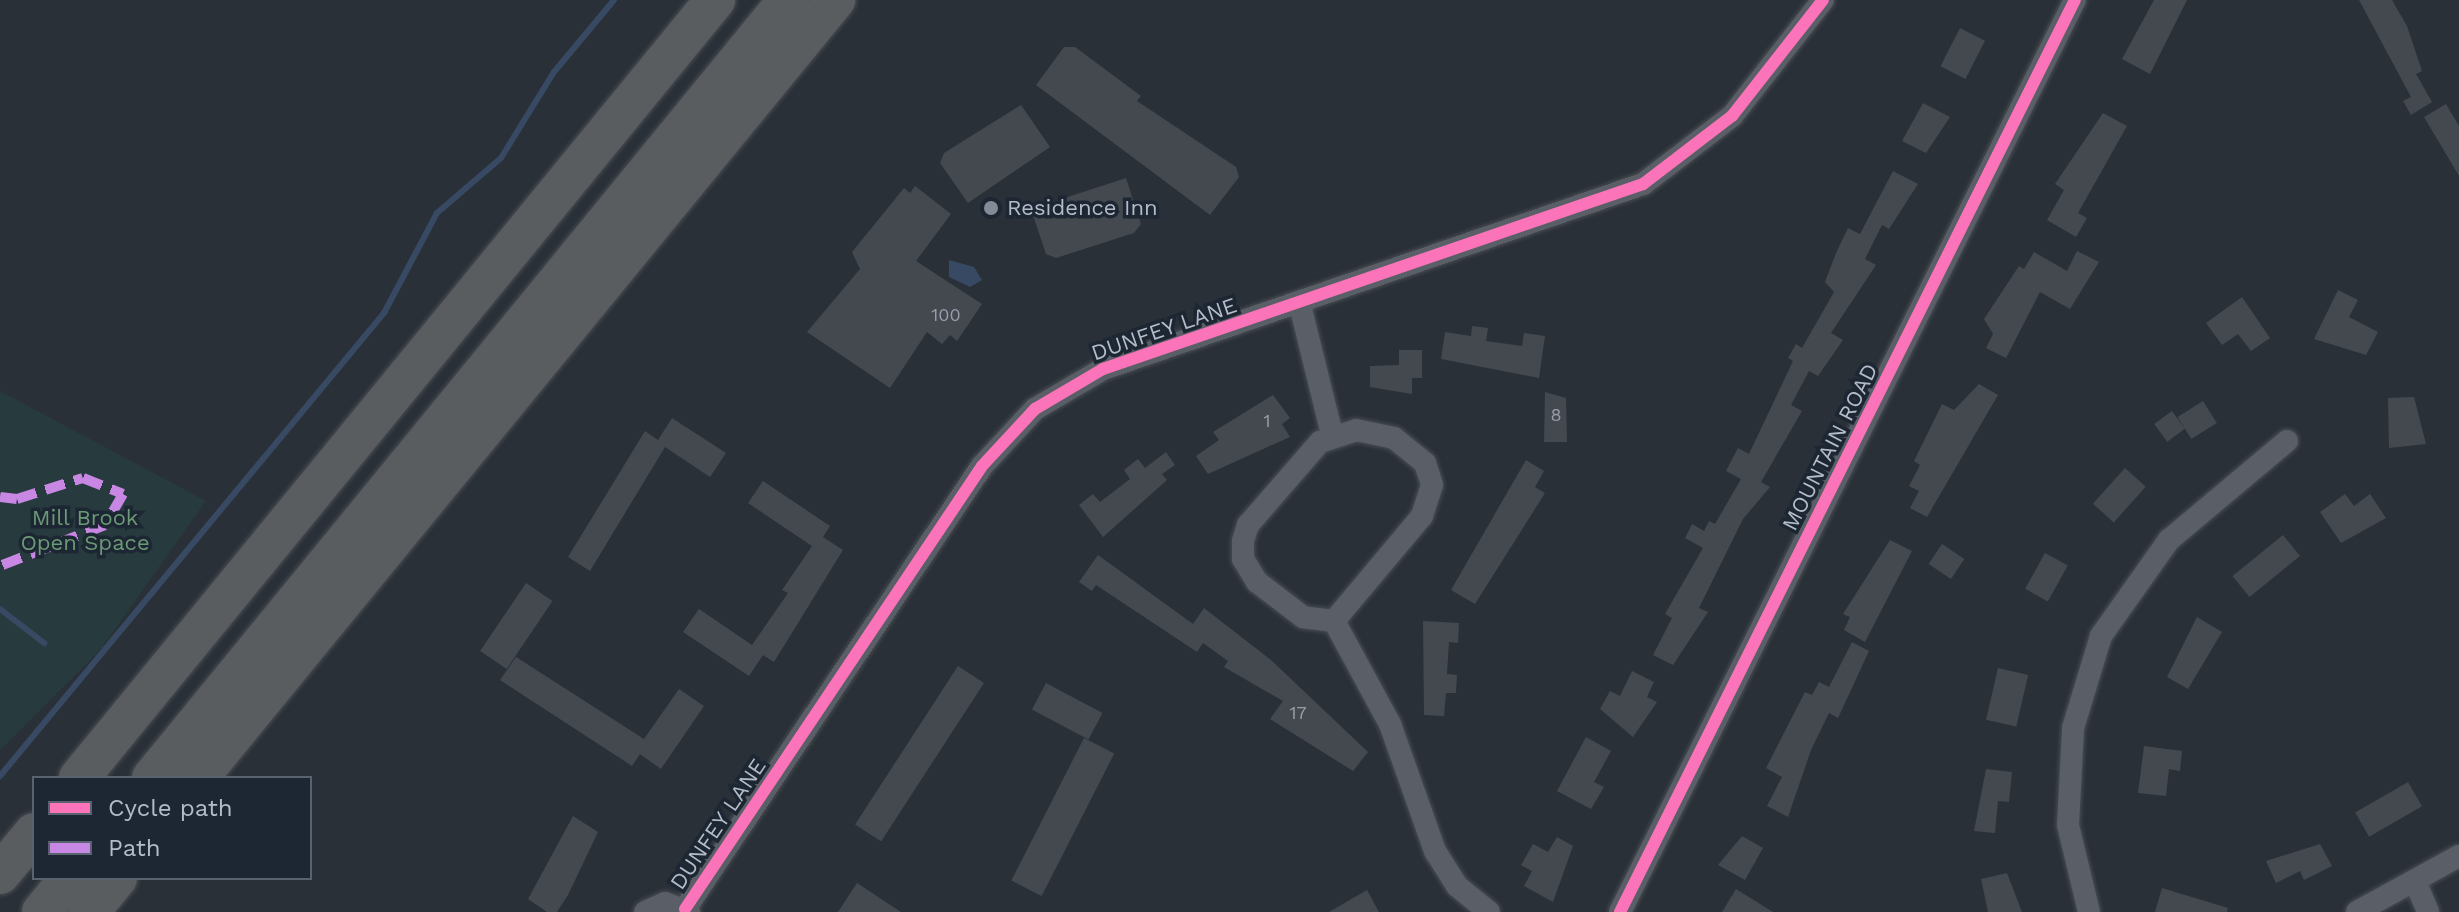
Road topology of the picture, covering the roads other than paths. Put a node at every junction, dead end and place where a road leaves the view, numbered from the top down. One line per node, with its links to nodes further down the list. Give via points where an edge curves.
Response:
1 (697, 0): 10 (highway)
2 (715, 0): 10 (highway)
3 (762, 0): 16 (highway)
4 (788, 0): 17 (highway)
5 (835, 0): 9 (highway)
6 (859, 0): 9 (highway)
7 (1823, 0): 11 (street, DUNFEY LANE, via 1732,116 1643,184)
8 (2075, 0): 32 (street, MOUNTAIN ROAD)
9 (804, 37): 18 (highway)
10 (679, 43): 15 (highway)
11 (1300, 305): 12 (street); 26 (street, DUNFEY LANE, via 1103,369 1056,393 1011,431)
12 (1332, 434): 14 (street, via 1248,525 1243,550 1257,582 1303,617); 14 (street, via 1394,438 1425,463 1432,485 1422,516)
13 (2287, 441): 33 (street, via 2169,540 2101,636 2073,728 2068,825)
14 (1334, 621): 31 (street, via 1390,724 1435,851 1457,886)
15 (81, 776)
16 (127, 776)
17 (154, 776)
18 (200, 776)
19 (32, 835): 21 (highway)
20 (2459, 856): 25 (street)
21 (0, 874)
22 (42, 880): 27 (highway)
23 (68, 880): 28 (highway)
24 (115, 880): 29 (highway)
25 (2415, 881): 34 (street); 35 (street)
26 (687, 910): 30 (street, DUNFEY LANE, via 665,903)
27 (16, 912)
28 (42, 912)
29 (89, 912)
30 (645, 912)
31 (1489, 912)
32 (1620, 912)
33 (2089, 912)
34 (2357, 912)
35 (2428, 912)

